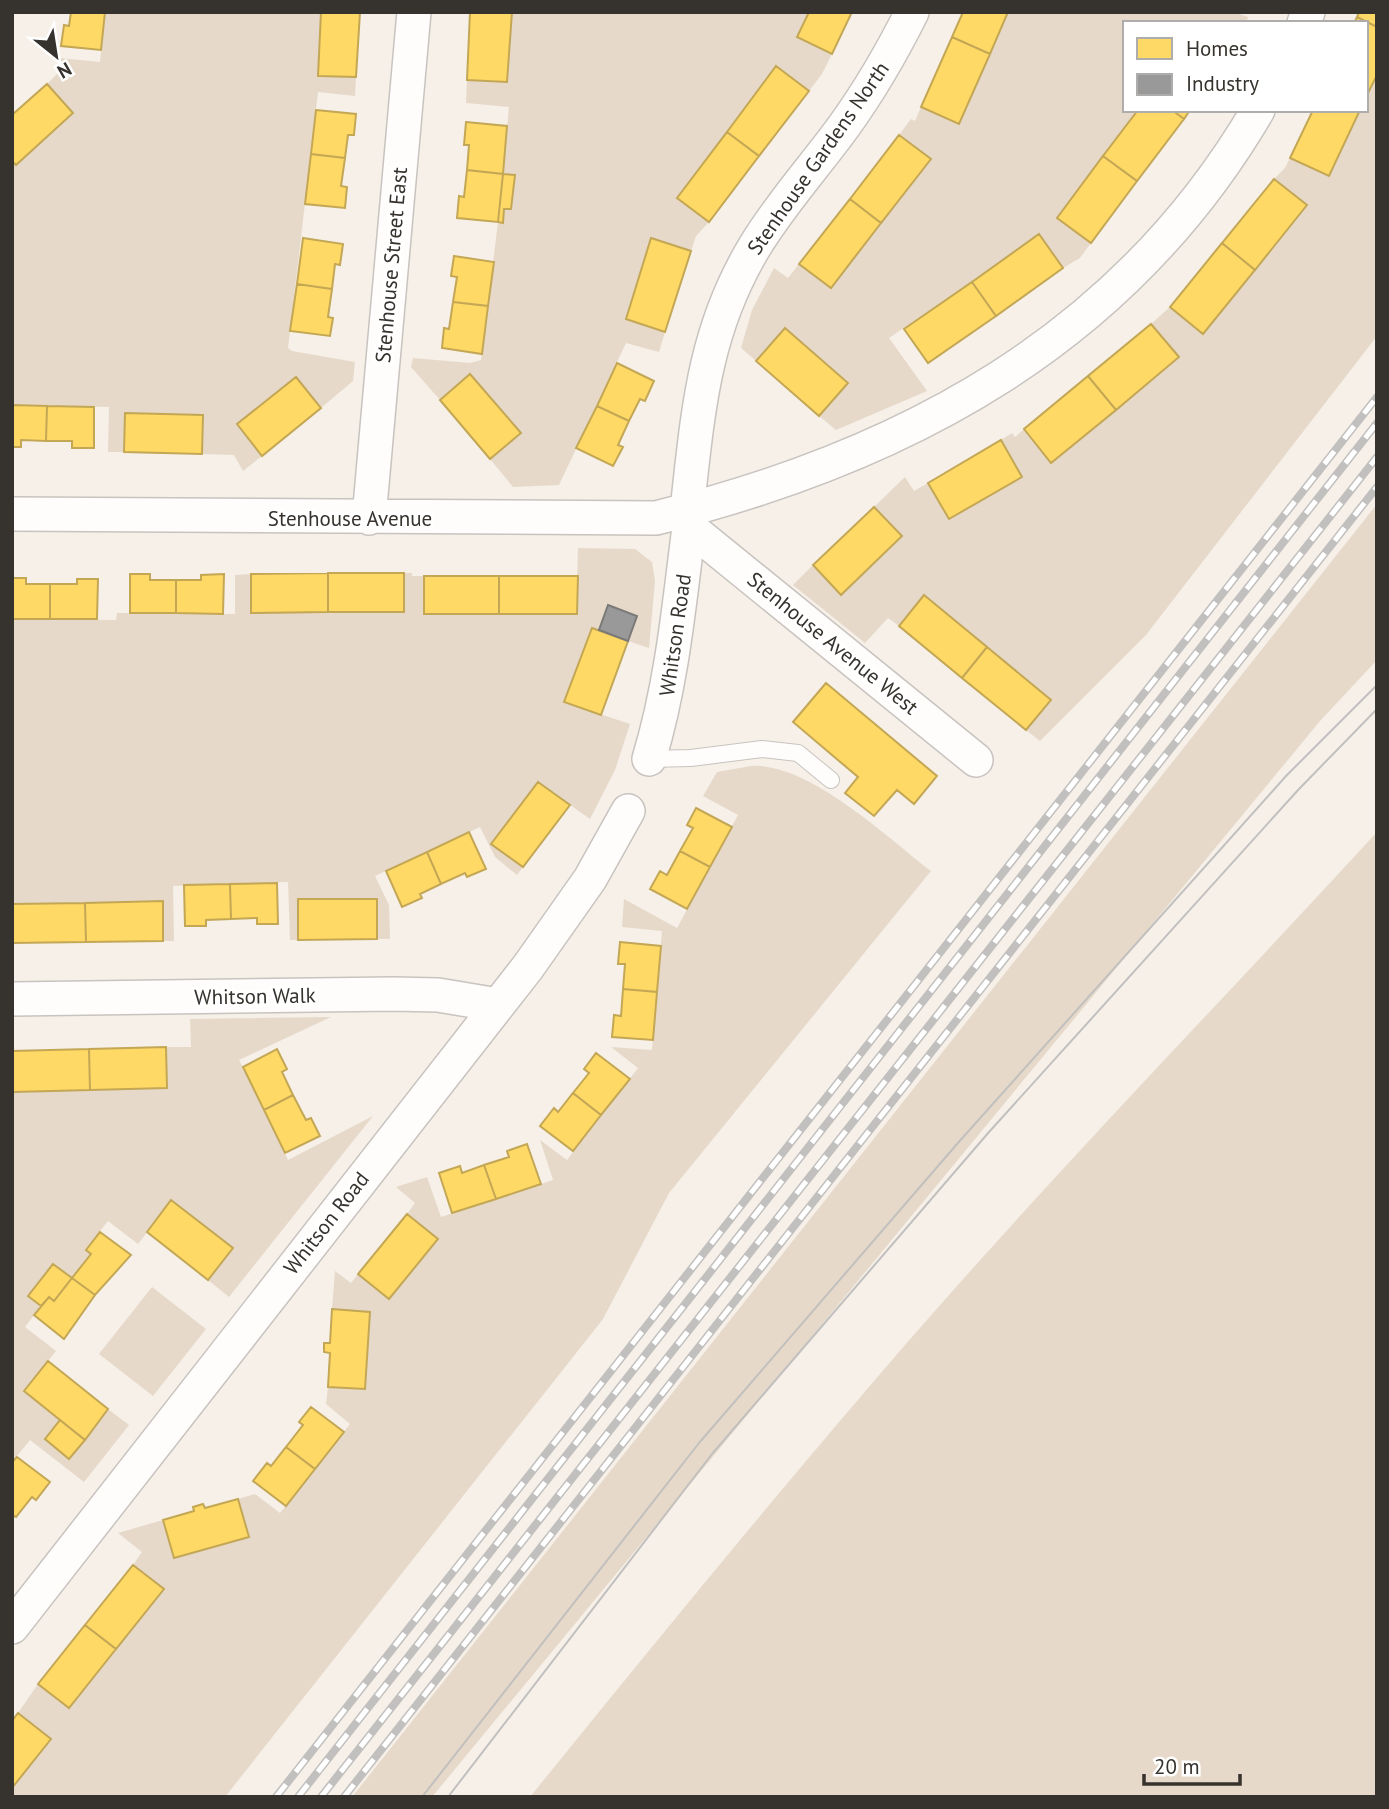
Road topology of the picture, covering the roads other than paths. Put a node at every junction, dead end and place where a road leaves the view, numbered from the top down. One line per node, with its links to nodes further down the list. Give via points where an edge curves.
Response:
1 (414, 12): 5 (street, Stenhouse Street East)
2 (912, 12): 6 (street, Stenhouse Gardens North, via 871,87 778,210 737,280 707,359)
3 (1257, 112): 6 (street, via 1214,177 1154,250 1100,305 1010,372 935,417 846,458)
4 (12, 513): 5 (street, Stenhouse Avenue)
5 (369, 518): 6 (street, Stenhouse Avenue)
6 (688, 519): 7 (street, Whitson Road, via 664,710); 8 (street, Stenhouse Avenue West)
7 (649, 759): 9 (lane, via 786,751 798,753)
8 (976, 760)
9 (831, 780)
10 (628, 811): 12 (street, Whitson Road, via 559,926)
11 (12, 999): 12 (street, Whitson Walk, via 393,994 438,995)
12 (498, 1005): 13 (street, Whitson Road)
13 (12, 1627)

